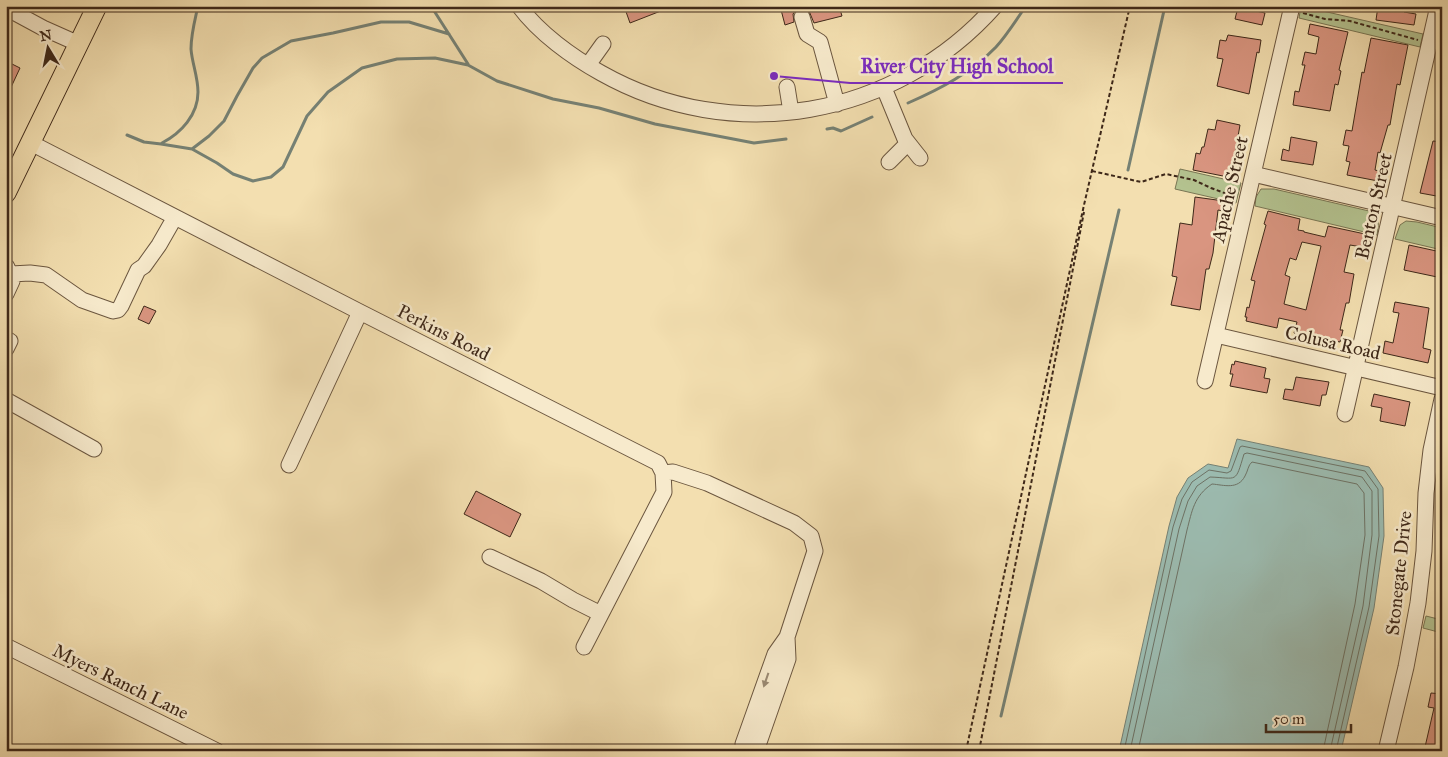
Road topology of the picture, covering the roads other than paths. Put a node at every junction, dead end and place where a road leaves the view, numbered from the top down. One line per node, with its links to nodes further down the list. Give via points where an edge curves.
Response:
1 (97, 6): 8 (main road)
2 (519, 6): 10 (street)
3 (995, 6): 12 (street, via 948,51)
4 (1438, 6): 21 (street, Benton Street)
5 (6, 8): 8 (street)
6 (1291, 9): 19 (street, Apache Street)
7 (802, 17): 13 (street, via 807,34 820,42)
8 (78, 44): 15 (main road)
9 (603, 44): 10 (street)
10 (588, 66): 14 (street, via 631,88 687,106 731,113)
11 (787, 87): 14 (street)
12 (884, 88): 13 (street); 16 (street)
13 (837, 104): 14 (street)
14 (791, 112)
15 (31, 142): 20 (main road); 22 (street, Perkins Road)
16 (908, 143): 17 (street); 18 (street)
17 (920, 158)
18 (890, 162)
19 (1253, 174): 21 (street); 27 (street, Apache Street)
20 (6, 193)
21 (1394, 206): 23 (street); 30 (street, Benton Street)
22 (175, 217): 24 (street, via 159,245 138,270 118,310 112,311 82,300 46,275); 26 (street, Perkins Road)
23 (1442, 218)
24 (8, 270): 25 (street, via 12,281)
25 (6, 294)
26 (360, 312): 37 (street); 38 (street, Perkins Road, via 658,463)
27 (1216, 335): 30 (street, Colusa Road); 31 (street, Apache Street)
28 (6, 339): 29 (street, via 10,341)
29 (6, 349)
30 (1356, 368): 32 (street, Colusa Road); 35 (street, Benton Street)
31 (1205, 380)
32 (1442, 388)
33 (1442, 399): 47 (street, Stonegate Drive, via 1427,484 1418,603)
34 (6, 400): 36 (street)
35 (1345, 414)
36 (94, 449)
37 (289, 465)
38 (663, 473): 40 (street, via 664,492); 41 (street, via 674,472 706,482 794,523 811,536 815,551)
39 (490, 557): 40 (street)
40 (602, 614): 43 (street)
41 (787, 637): 45 (street, one-way to 45, via 775,654); 46 (street, via 788,660)
42 (6, 646): 44 (street, Myers Ranch Lane)
43 (584, 647)
44 (217, 751)
45 (743, 751)
46 (756, 751)
47 (1386, 751)

